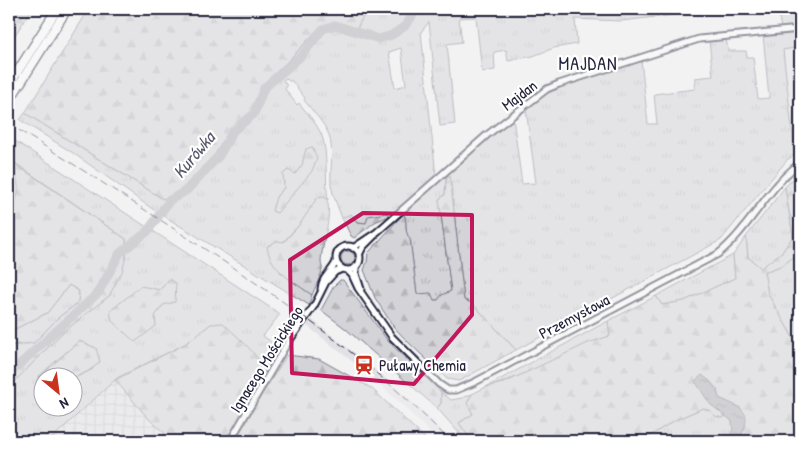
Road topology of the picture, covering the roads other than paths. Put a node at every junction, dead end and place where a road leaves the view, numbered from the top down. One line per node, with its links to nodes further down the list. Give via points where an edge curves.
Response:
1 (57, 9): 4 (highway)
2 (67, 9): 5 (highway)
3 (800, 29): 9 (street, Majdan, via 699,39 547,89 487,135)
4 (9, 85)
5 (9, 102)
6 (800, 162): 16 (street, Przemysłowa, via 781,179 738,235 718,254 463,389 450,390 439,384 392,337)
7 (9, 178): 8 (street)
8 (9, 192)
9 (377, 232): 10 (street, Majdan); 11 (street, Majdan)
10 (353, 248): 11 (street); 12 (street, via 339,250)
11 (359, 256): 13 (street)
12 (336, 262): 14 (street); 15 (street, Ignacego Mościckiego, via 323,280)
13 (356, 266): 14 (street); 16 (street, Przemysłowa)
14 (345, 269): 15 (street, Ignacego Mościckiego, via 334,273); 16 (street, Przemysłowa)
15 (322, 290): 17 (street, Ignacego Mościckiego)
16 (362, 292)
17 (230, 441)

